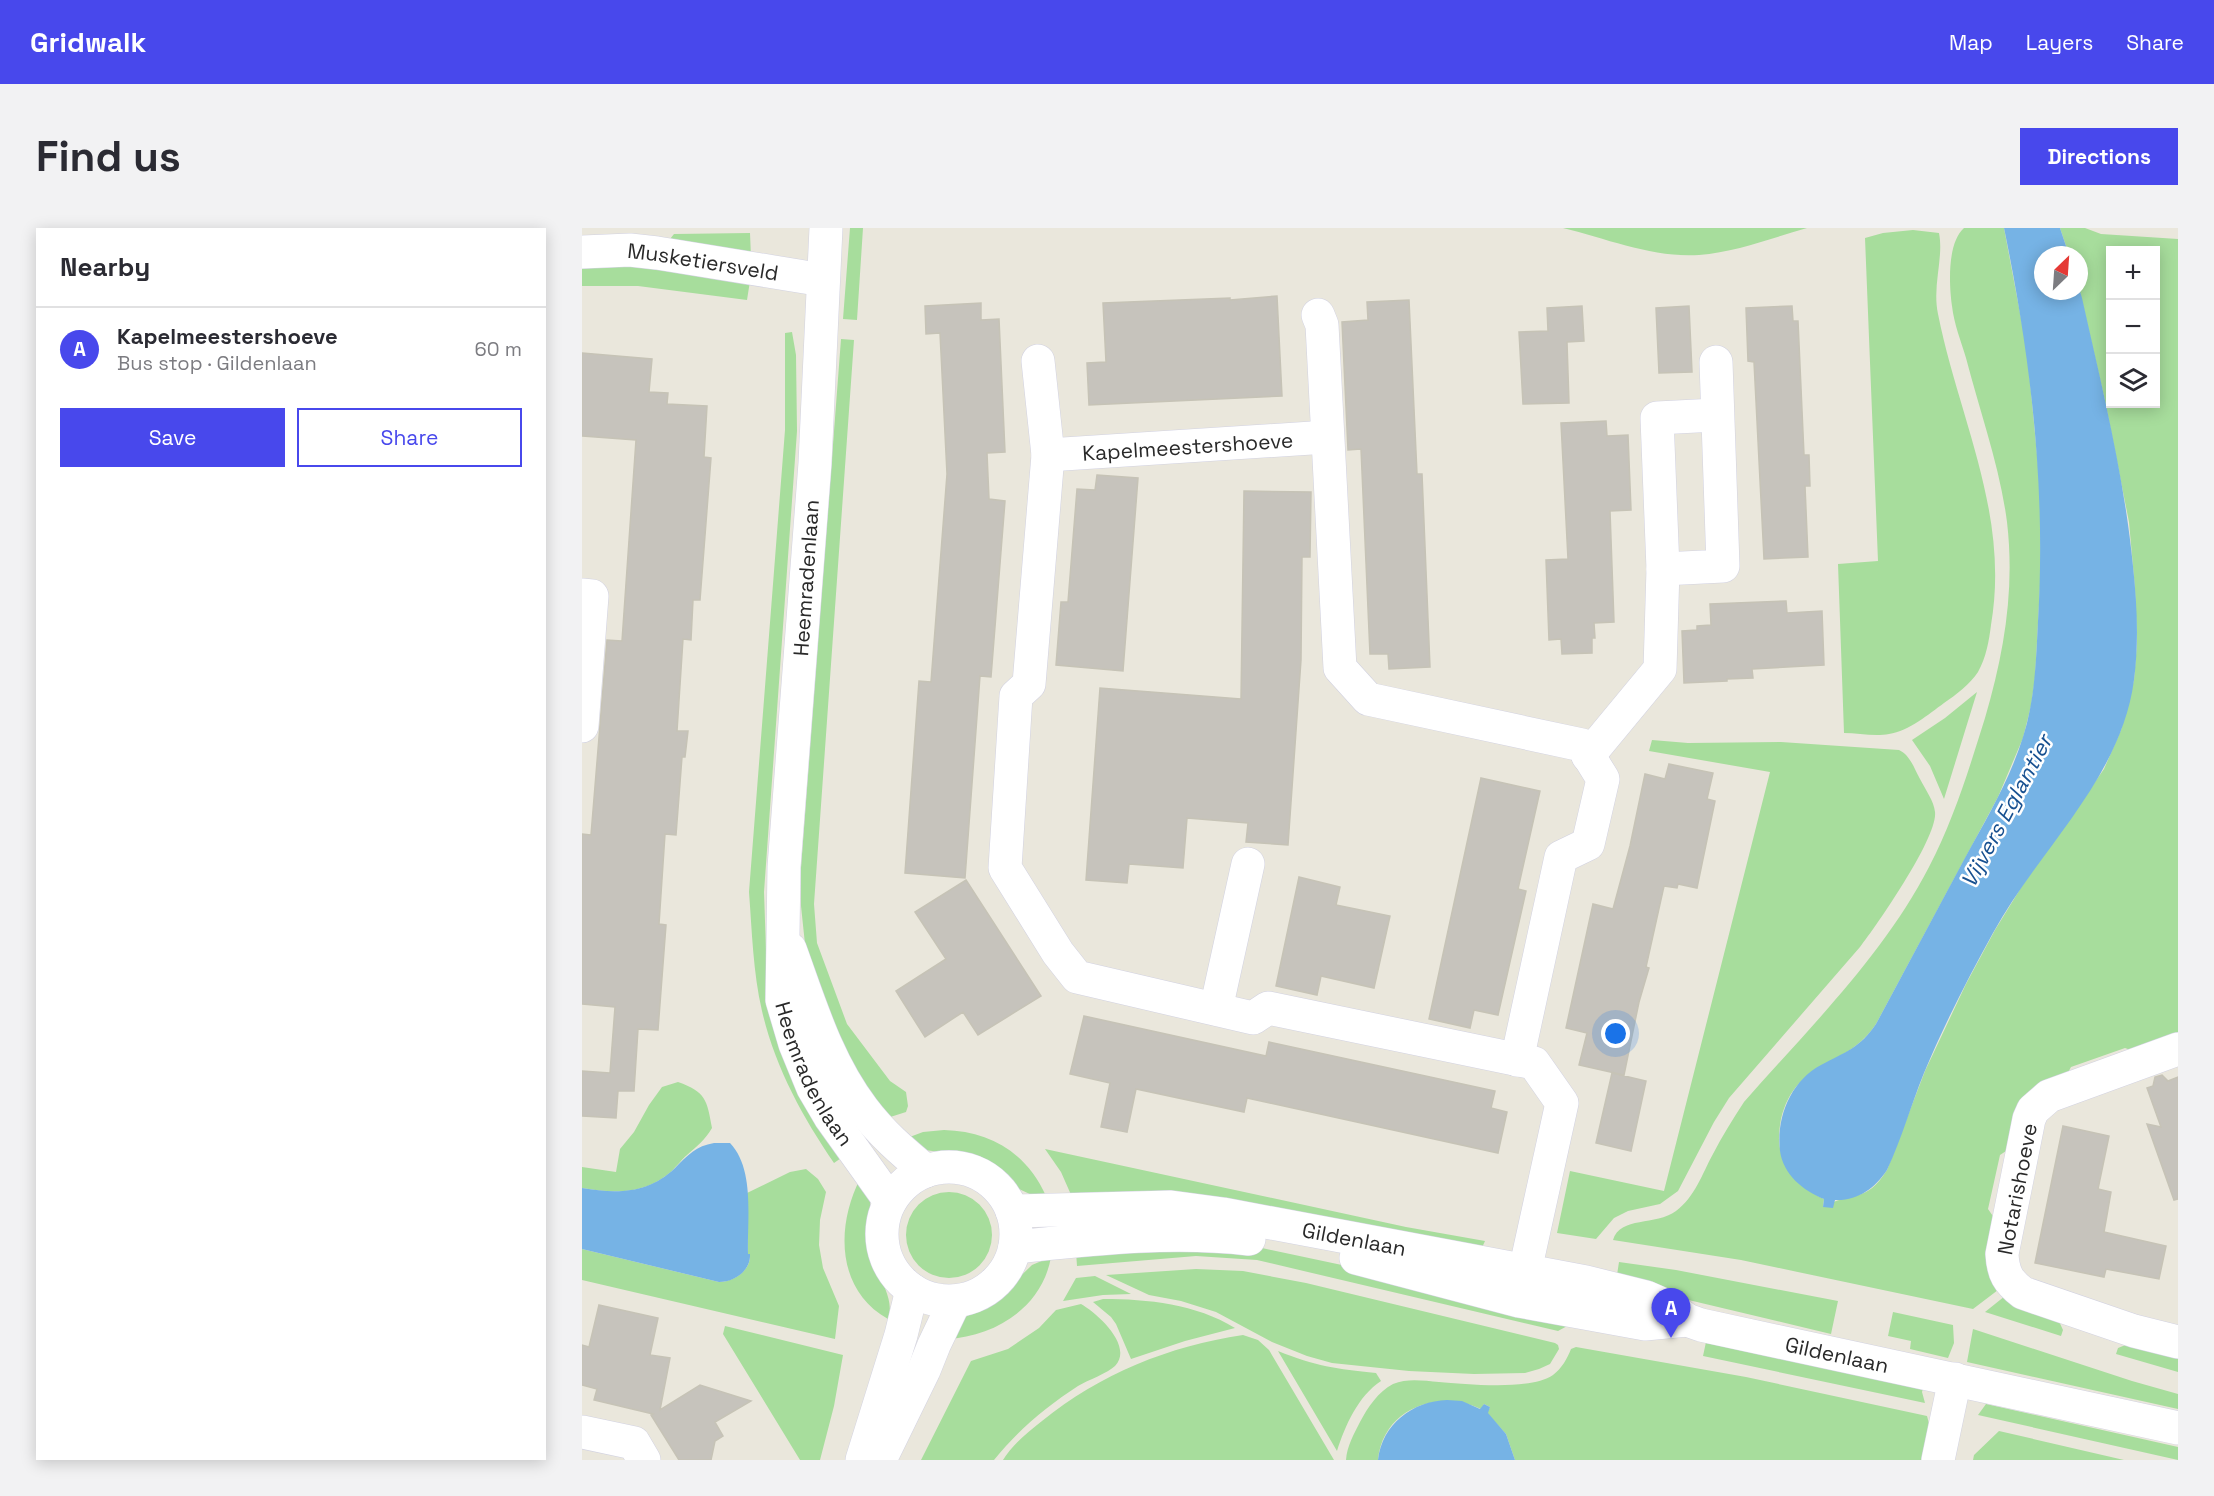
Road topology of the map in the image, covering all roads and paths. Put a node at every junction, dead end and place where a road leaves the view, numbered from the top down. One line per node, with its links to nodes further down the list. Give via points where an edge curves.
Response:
1 (591, 228): 3 (street)
2 (826, 228): 5 (street, Heemradenlaan)
3 (582, 230)
4 (582, 252): 5 (street, Musketiersveld, via 657,253)
5 (823, 279): 17 (street, Heemradenlaan)
6 (1318, 315): 10 (street, via 1322,325)
7 (1038, 361): 11 (street)
8 (1716, 362): 9 (street)
9 (1716, 415): 12 (street, via 1657,418); 12 (street, via 1723,566)
10 (1327, 437): 11 (street, Kapelmeestershoeve); 15 (street, via 1340,668 1368,699 1582,746)
11 (1048, 455): 18 (street, via 1029,684 1016,696 1005,868 1077,977)
12 (1663, 569): 15 (street, via 1660,669)
13 (582, 595): 14 (street, via 592,596)
14 (582, 726)
15 (1588, 756): 20 (street, via 1603,779 1588,844 1561,856)
16 (1248, 864): 18 (street)
17 (783, 928): 21 (street, Heemradenlaan, via 823,1039 845,1083 882,1132); 22 (street, Heemradenlaan, via 782,1000 806,1073 830,1117)
18 (1216, 1009): 20 (street, via 1253,1017 1269,1008)
19 (2178, 1049): 30 (street, Notarishoeve, via 2049,1096 2033,1110 2002,1254 2006,1277 2023,1293 2123,1328)
20 (1516, 1060): 25 (street, via 1534,1064 1562,1104)
21 (926, 1171): 22 (street, via 905,1183); 23 (street, via 943,1167 977,1173 1004,1196)
22 (890, 1201): 26 (street, via 883,1220 886,1259 897,1277)
23 (1012, 1211): 24 (street); 25 (street, Gildenlaan, via 1171,1207)
24 (1015, 1247): 27 (street, via 1000,1278 972,1298); 28 (street, Gildenlaan, via 1126,1236 1209,1234 1274,1241 1342,1255)
25 (1526, 1269): 28 (street); 29 (street, Gildenlaan, via 1646,1297)
26 (912, 1290): 27 (street, via 932,1300); 35 (street)
27 (955, 1301): 36 (street)
28 (1519, 1301): 29 (street, Gildenlaan, via 1645,1324)
29 (1687, 1320): 31 (street, Gildenlaan)
30 (2178, 1342)
31 (1955, 1379): 32 (street, Gildenlaan); 37 (street)
32 (2178, 1428)
33 (582, 1432): 34 (street, via 634,1443)
34 (644, 1460)
35 (862, 1460)
36 (880, 1460)
37 (1938, 1460)

